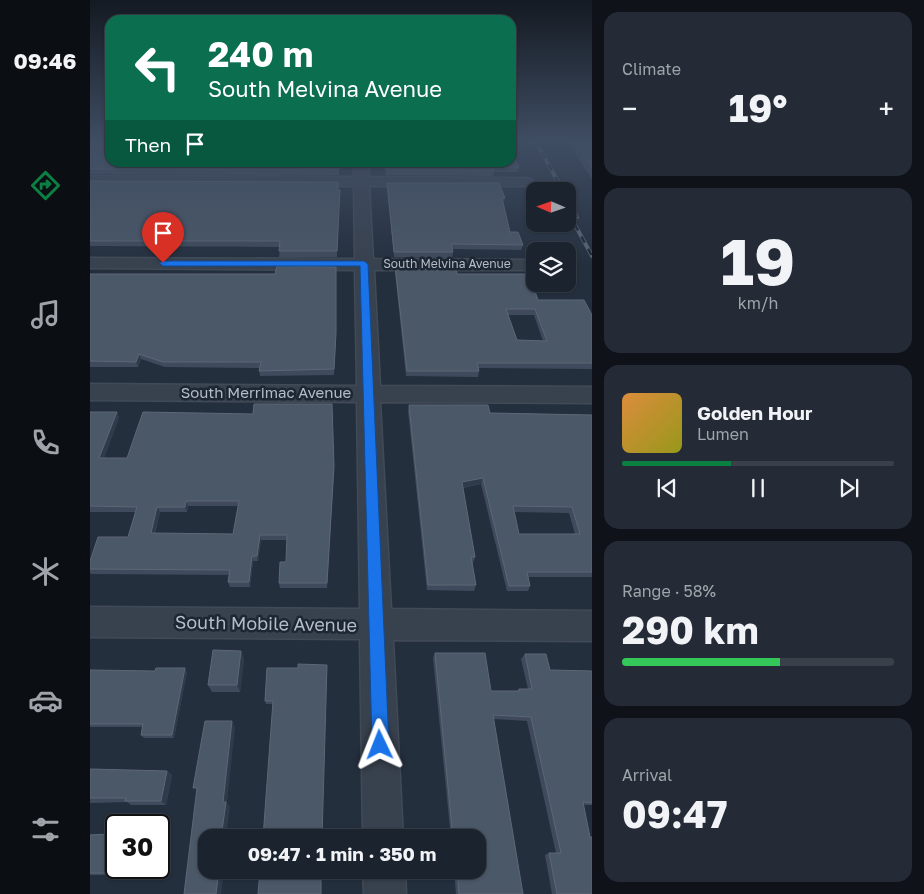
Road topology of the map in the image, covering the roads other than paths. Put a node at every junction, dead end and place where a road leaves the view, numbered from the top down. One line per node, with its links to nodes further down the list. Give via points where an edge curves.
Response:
1 (361, 182): 5 (street)
2 (521, 182): 3 (street)
3 (526, 182)
4 (90, 263): 5 (street, South Melvina Avenue)
5 (364, 264): 6 (street, South Melvina Avenue); 8 (street)
6 (526, 265)
7 (90, 392): 8 (street, South Merrimac Avenue)
8 (368, 393): 9 (street, South Merrimac Avenue); 11 (street)
9 (592, 394)
10 (90, 622): 11 (street, South Mobile Avenue)
11 (376, 626): 12 (street, South Mobile Avenue); 13 (street)
12 (592, 626)
13 (383, 829)
14 (384, 879): 15 (street)
15 (385, 894)

